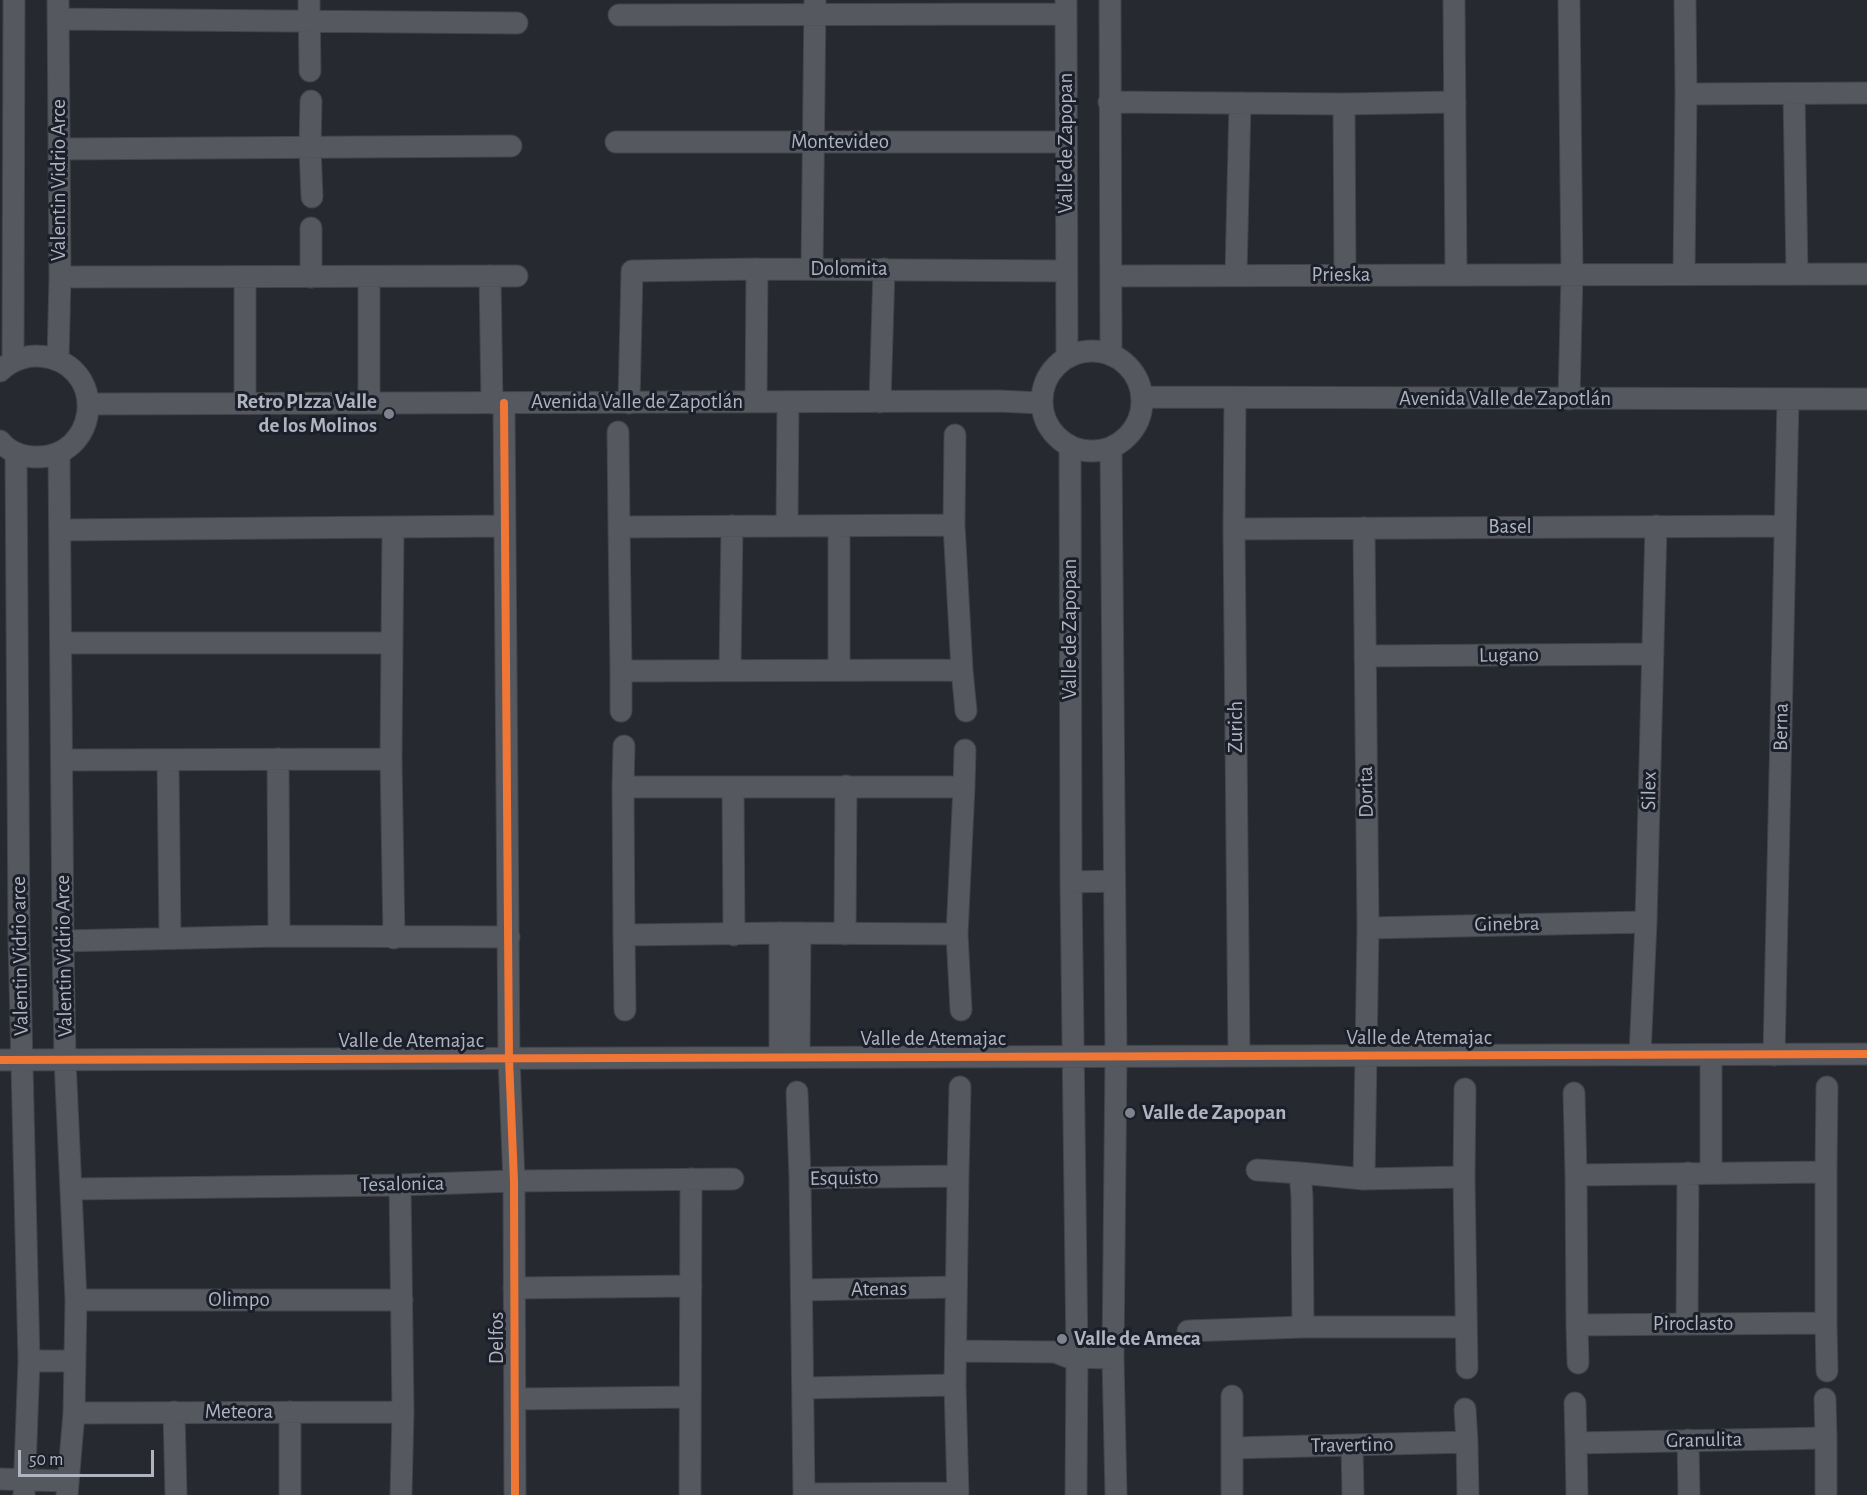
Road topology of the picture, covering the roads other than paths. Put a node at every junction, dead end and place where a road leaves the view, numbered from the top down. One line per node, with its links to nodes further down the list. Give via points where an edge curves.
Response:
1 (309, 0): 11 (street)
2 (1110, 0): 18 (street, Valle de Zapopan)
3 (1454, 0): 19 (street)
4 (1569, 0): 35 (street)
5 (1685, 0): 15 (street)
6 (815, 7): 7 (street); 10 (street); 23 (street)
7 (1066, 7): 24 (street, Valle de Zapopan)
8 (58, 10): 11 (street); 28 (street, Valentin Vidrio Arce)
9 (9, 14): 26 (street)
10 (619, 15)
11 (309, 21): 12 (street); 13 (street)
12 (517, 23)
13 (310, 72)
14 (1867, 93): 16 (street)
15 (1686, 94): 16 (street); 36 (street)
16 (1794, 94): 37 (street)
17 (311, 101): 27 (street)
18 (1110, 102): 20 (street); 44 (street, Valle de Zapopan)
19 (1455, 102): 21 (street); 41 (street)
20 (1240, 103): 21 (street); 39 (street)
21 (1344, 104): 40 (street)
22 (615, 142): 23 (street, Montevideo)
23 (815, 142): 24 (street, Montevideo); 32 (street)
24 (1065, 142): 34 (street, Valle de Zapopan)
25 (512, 146): 27 (street)
26 (6, 147): 45 (street)
27 (310, 147): 28 (street); 29 (street)
28 (59, 149): 46 (street, Valentin Vidrio Arce)
29 (312, 197)
30 (311, 228): 48 (street)
31 (757, 269): 32 (street, Dolomita); 59 (street); 65 (street, Dolomita, via 632,271)
32 (812, 269): 33 (street, Dolomita)
33 (884, 269): 34 (street, Dolomita); 61 (street)
34 (1066, 271): 51 (street, Valle de Zapopan)
35 (1572, 274): 36 (street, Prieska); 41 (street, Prieska); 56 (street)
36 (1684, 274): 37 (street, Prieska)
37 (1797, 274): 38 (street, Prieska)
38 (1867, 274)
39 (1236, 275): 40 (street, Prieska); 44 (street, Prieska)
40 (1345, 275): 41 (street, Prieska)
41 (1456, 275)
42 (490, 276): 43 (street); 49 (street); 64 (street, Delfos)
43 (517, 276)
44 (1111, 276): 50 (street, Valle de Zapopan)
45 (7, 277): 53 (street)
46 (60, 277): 47 (street); 52 (street, Valentin Vidrio Arce)
47 (245, 277): 48 (street); 62 (street)
48 (311, 277): 49 (street)
49 (369, 277): 63 (street)
50 (1111, 355): 51 (street, via 1097,351); 54 (street, via 1137,379)
51 (1067, 357): 66 (street, via 1053,369 1044,385)
52 (58, 360): 53 (street, via 28,356); 67 (street, via 79,377)
53 (7, 366)
54 (1142, 397): 55 (street, Avenida Valle de Zapotlán); 72 (street, via 1140,417 1129,436)
55 (1235, 398): 56 (street, Avenida Valle de Zapotlán); 84 (street, Zurich)
56 (1569, 399): 57 (street, Avenida Valle de Zapotlán)
57 (1788, 399): 58 (street, Avenida Valle de Zapotlán); 80 (street, Berna)
58 (1867, 399)
59 (756, 402): 60 (street, Avenida Valle de Zapotlán); 65 (street, Avenida Valle de Zapotlán)
60 (788, 402): 61 (street, Avenida Valle de Zapotlán); 77 (street)
61 (880, 402): 66 (street, Avenida Valle de Zapotlán)
62 (245, 403): 63 (street, Avenida Valle de Zapotlán); 67 (street, Avenida Valle de Zapotlán)
63 (369, 403): 64 (street, Avenida Valle de Zapotlán)
64 (498, 403): 65 (street, Avenida Valle de Zapotlán); 75 (street, Delfos)
65 (629, 403)
66 (1041, 403): 70 (street, via 1045,421 1055,436)
67 (88, 404): 73 (street, via 81,433)
68 (618, 432): 81 (street)
69 (955, 435): 74 (street)
70 (1070, 447): 72 (street, via 1091,452); 110 (street, Valle de Zapopan)
71 (8, 448): 73 (street, Valentin Vidrio arce, via 38,457); 86 (street, Valentin Vidrio arce)
72 (1111, 448): 109 (street, Valle de Zapopan)
73 (59, 453): 85 (street, Valentin Vidrio Arce)
74 (954, 525): 78 (street); 94 (street)
75 (505, 526): 82 (street); 119 (street, Delfos)
76 (732, 526): 77 (street); 81 (street); 93 (street)
77 (787, 526): 78 (street)
78 (839, 526): 92 (street)
79 (1656, 526): 80 (street, Basel); 83 (street, Basel); 90 (street, Silex)
80 (1785, 526): 126 (street, Berna)
81 (619, 527): 95 (street)
82 (393, 528): 85 (street); 88 (street)
83 (1364, 528): 84 (street, Basel); 91 (street, Dorita)
84 (1234, 529): 128 (street, Zurich)
85 (60, 530): 89 (street, Valentin Vidrio Arce)
86 (8, 532): 87 (street, Valentin Vidrio arce)
87 (8, 641): 99 (street, Valentin Vidrio arce)
88 (392, 643): 89 (street); 102 (street)
89 (61, 644): 103 (street, Valentin Vidrio Arce)
90 (1653, 654): 91 (street, Lugano); 111 (street, Silex)
91 (1365, 656): 112 (street, Dorita)
92 (839, 669): 93 (street); 94 (street)
93 (730, 670): 95 (street)
94 (962, 670): 97 (street)
95 (621, 671): 96 (street)
96 (621, 711)
97 (966, 711)
98 (624, 747): 106 (street)
99 (9, 749): 122 (street, Valentin Vidrio arce)
100 (965, 750): 108 (street)
101 (278, 759): 102 (street); 104 (street); 118 (street)
102 (391, 759): 121 (street)
103 (62, 760): 104 (street); 123 (street, Valentin Vidrio Arce)
104 (168, 760): 120 (street)
105 (846, 786): 107 (street); 108 (street); 114 (street)
106 (623, 787): 107 (street); 116 (street)
107 (734, 787): 117 (street)
108 (964, 787): 115 (street)
109 (1114, 881): 110 (street); 132 (street, Valle de Zapopan)
110 (1071, 882): 131 (street, Valle de Zapopan)
111 (1646, 922): 112 (street, Ginebra); 129 (street, Silex)
112 (1368, 928): 133 (street, Dorita)
113 (790, 933): 114 (street); 117 (street); 134 (street)
114 (845, 934): 115 (street)
115 (957, 934): 125 (street)
116 (624, 935): 117 (street); 124 (street)
117 (734, 935)
118 (279, 936): 120 (street); 121 (street)
119 (508, 937): 121 (street); 135 (street, Delfos)
120 (170, 938): 123 (street)
121 (394, 938)
122 (10, 939): 137 (street, Valentin Vidrio arce)
123 (63, 941): 138 (street, Valentin Vidrio Arce)
124 (625, 1010)
125 (961, 1010)
126 (1774, 1054): 127 (street, Valle de Atemajac); 130 (street, Valle de Atemajac)
127 (1867, 1054)
128 (1239, 1055): 132 (street, Valle de Atemajac); 133 (street, Valle de Atemajac)
129 (1640, 1055): 130 (street, Valle de Atemajac); 133 (street, Valle de Atemajac)
130 (1711, 1055): 148 (street)
131 (1074, 1056): 132 (street, Valle de Atemajac); 134 (street, Valle de Atemajac); 172 (street, Valle de Zapopan)
132 (1116, 1056): 173 (street, Valle de Zapopan)
133 (1367, 1056): 155 (street, Dorita)
134 (790, 1057): 135 (street, Valle de Atemajac)
135 (509, 1059): 138 (street, Valle de Atemajac); 156 (street, Delfos)
136 (0, 1060): 137 (street, Valle de Atemajac)
137 (22, 1060): 138 (street, Valle de Atemajac); 174 (street, Valentin Vidrio arce)
138 (65, 1060): 158 (street, Valentin Vidrio Arce)
139 (960, 1087): 150 (street)
140 (1827, 1087): 145 (street)
141 (1465, 1089): 152 (street)
142 (797, 1092): 151 (street)
143 (1574, 1093): 149 (street)
144 (1257, 1170): 146 (street)
145 (1826, 1172): 148 (street); 165 (street)
146 (1300, 1173): 155 (street); 168 (street)
147 (1688, 1173): 148 (street); 149 (street); 166 (street)
148 (1711, 1173)
149 (1576, 1174): 167 (street)
150 (958, 1176): 151 (street, Esquisto); 160 (street)
151 (800, 1178): 162 (street, Esquisto)
152 (1464, 1178): 155 (street); 169 (street)
153 (691, 1179): 154 (street, Tesalonica); 156 (street, Tesalonica); 159 (street)
154 (733, 1179)
155 (1364, 1179)
156 (514, 1181): 157 (street, Tesalonica); 161 (street, Delfos)
157 (400, 1185): 158 (street, Tesalonica); 164 (street)
158 (71, 1189): 163 (street, Valentin Vidrio Arce)
159 (691, 1286): 161 (street); 182 (street)
160 (956, 1287): 162 (street, Atenas); 171 (street)
161 (514, 1288): 183 (street, Delfos)
162 (802, 1290): 180 (street, Esquisto)
163 (76, 1300): 164 (street, Olimpo); 175 (street, Valentin Vidrio Arce)
164 (402, 1300): 189 (street)
165 (1826, 1323): 166 (street, Piroclasto); 178 (street)
166 (1687, 1324): 167 (street, Piroclasto)
167 (1577, 1325): 176 (street)
168 (1303, 1327): 169 (street); 170 (street)
169 (1465, 1327): 177 (street)
170 (1188, 1331)
171 (956, 1356): 172 (street, via 1054,1352); 179 (street)
172 (1072, 1356): 173 (street); 207 (street, Valle de Zapopan)
173 (1113, 1358): 208 (street, Valle de Zapopan)
174 (29, 1361): 175 (street); 198 (street, Valentin Vidrio arce)
175 (75, 1361): 190 (street, Valentin Vidrio Arce)
176 (1578, 1363)
177 (1467, 1368)
178 (1827, 1371)
179 (955, 1386): 180 (street); 200 (street)
180 (804, 1388): 206 (street, Esquisto)
181 (1232, 1396): 196 (street)
182 (690, 1397): 183 (street); 205 (street)
183 (515, 1399): 204 (street, Delfos)
184 (1825, 1399): 191 (street)
185 (1575, 1403): 194 (street)
186 (1465, 1408): 193 (street)
187 (174, 1412): 188 (street, Meteora); 190 (street, Meteora); 201 (street)
188 (290, 1412): 189 (street, Meteora); 202 (street)
189 (403, 1412): 203 (street)
190 (74, 1413): 199 (street, Valentin Vidrio Arce)
191 (1826, 1438): 192 (street, Granulita); 214 (street)
192 (1688, 1440): 194 (street, Granulita); 213 (street)
193 (1467, 1442): 195 (street, Travertino); 211 (street)
194 (1576, 1443): 212 (street)
195 (1352, 1446): 196 (street, Travertino); 210 (street)
196 (1232, 1448): 209 (street)
197 (0, 1479): 198 (street)
198 (23, 1487): 199 (street)
199 (67, 1488)
200 (958, 1494): 206 (street)
201 (176, 1495)
202 (290, 1495)
203 (401, 1495)
204 (515, 1495)
205 (690, 1495)
206 (804, 1495)
207 (1076, 1495)
208 (1116, 1495)
209 (1232, 1495)
210 (1353, 1495)
211 (1468, 1495)
212 (1577, 1495)
213 (1689, 1495)
214 (1826, 1495)

